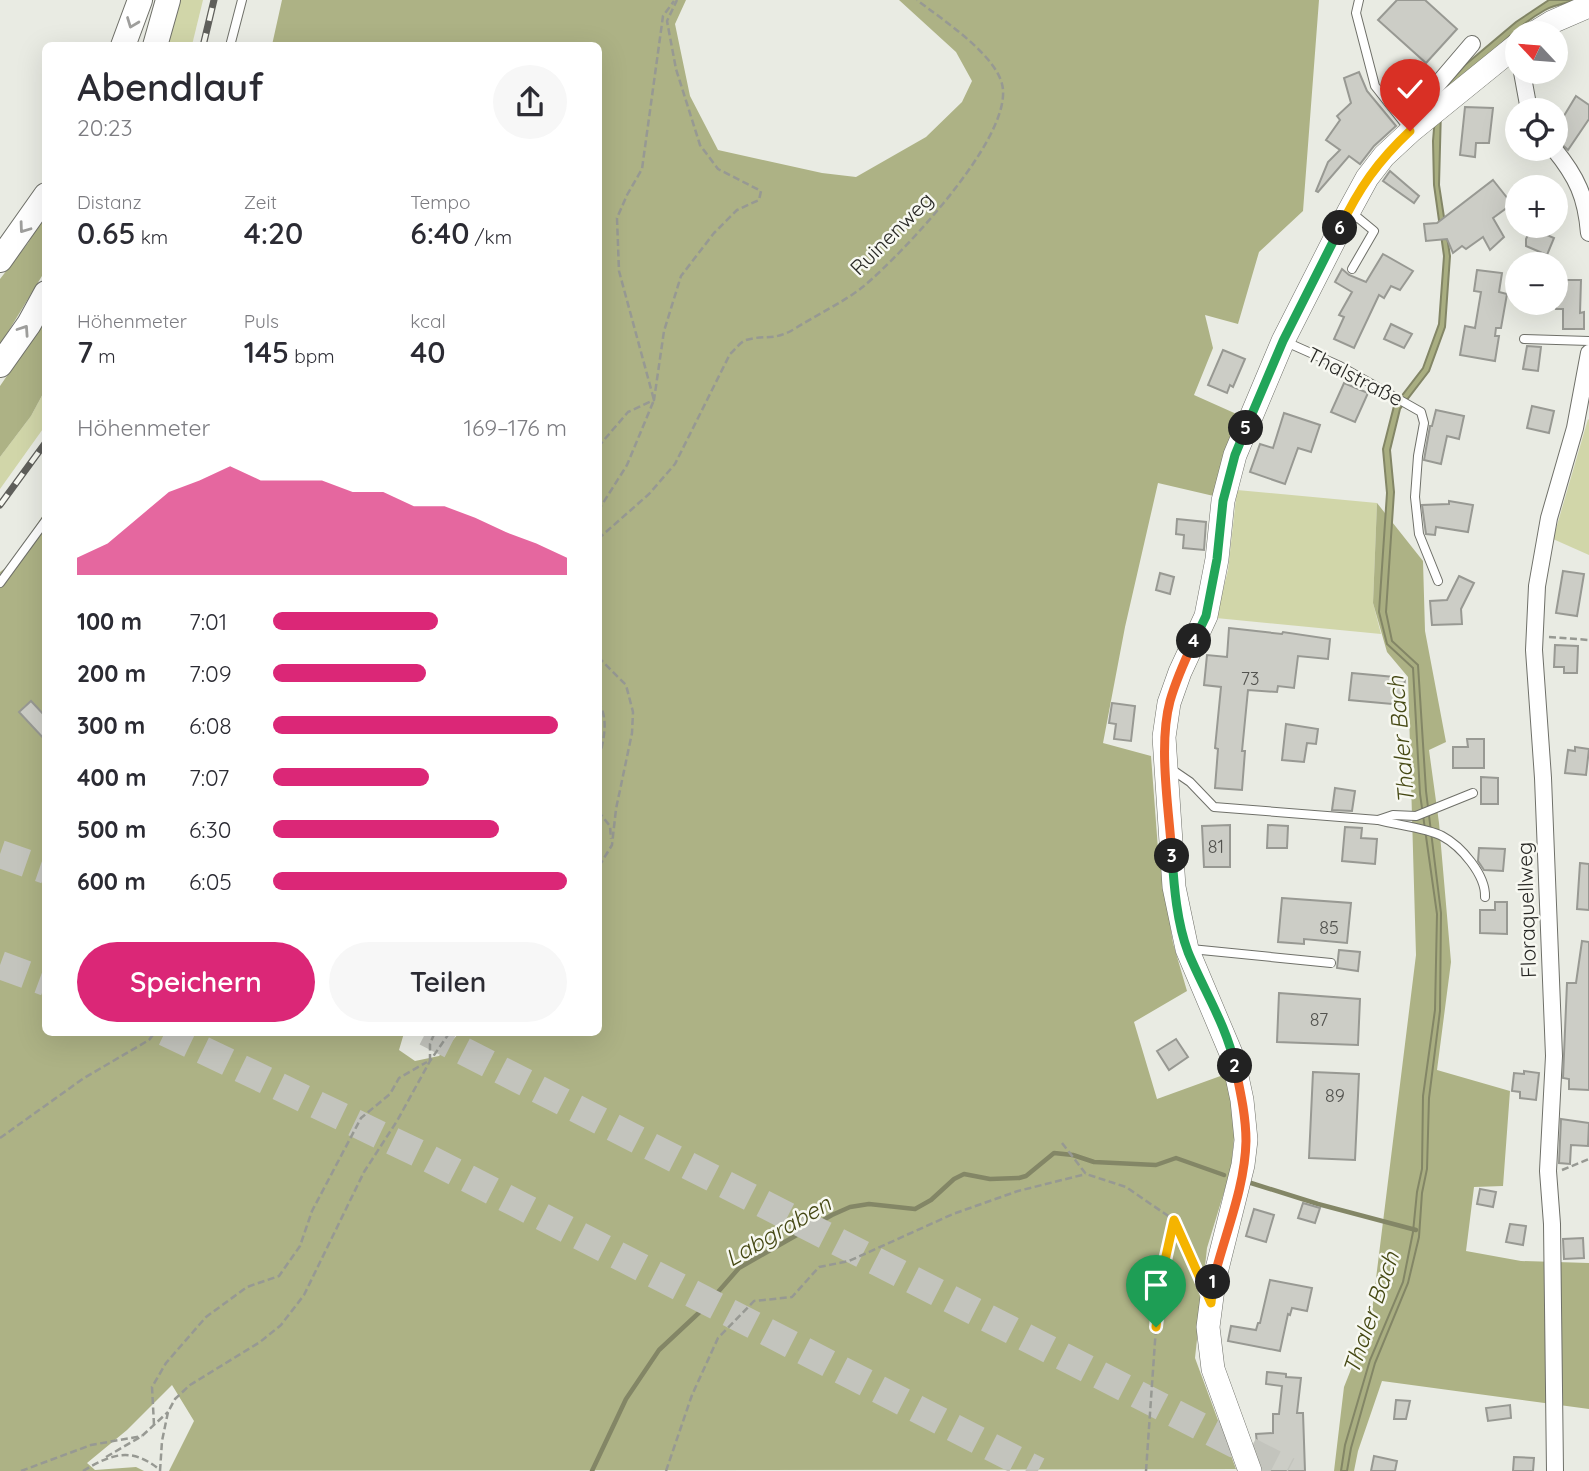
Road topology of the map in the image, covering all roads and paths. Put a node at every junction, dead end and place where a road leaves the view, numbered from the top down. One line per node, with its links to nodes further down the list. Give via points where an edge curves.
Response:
1 (140, 0): 9 (main road, one-way to 9)
2 (169, 0): 10 (main road)
3 (242, 0): 11 (lane)
4 (676, 0): 27 (path, via 663,16 642,170 617,218 619,271); 27 (path, via 667,21 676,69 700,145 718,169 761,191 759,200 737,210 714,233 681,276 664,331)
5 (917, 0): 31 (path, Ruinenweg, via 980,50 997,74 1003,90 997,124 953,194 861,288 783,336 744,341 730,354 675,464)
6 (1359, 0): 14 (lane, via 1356,13 1375,86)
7 (1589, 6): 8 (main road)
8 (1554, 21)
9 (124, 42)
10 (157, 42)
11 (231, 42)
12 (1472, 44): 14 (street, Thalstraße, via 1431,92)
13 (1505, 55): 14 (main road, Thalstraße)
14 (1418, 126): 17 (main road, Thalstraße, via 1384,156)
15 (1564, 161): 18 (street, via 1587,206)
16 (42, 201): 19 (main road, one-way to 19)
17 (1349, 211): 20 (lane, via 1374,231); 23 (main road, Thalstraße)
18 (1589, 233)
19 (0, 260)
20 (1352, 269)
21 (42, 300): 26 (main road, one-way to 21)
22 (1524, 339): 24 (lane)
23 (1283, 341): 32 (lane, Thalstraße, via 1421,412 1424,423 1415,497 1419,534); 39 (main road, Thalstraße, via 1235,455 1223,501 1206,616 1170,703 1164,737)
24 (1589, 341)
25 (1589, 353): 34 (street, Floraquellweg, via 1575,428 1549,518 1537,586)
26 (0, 365)
27 (654, 400): 28 (path, via 628,412); 29 (path, via 627,466)
28 (602, 442)
29 (602, 505)
30 (42, 525): 33 (lane)
31 (602, 535)
32 (1438, 581)
33 (0, 583)
34 (1535, 635): 35 (path); 57 (street, Floraquellweg, via 1554,1056)
35 (1589, 640)
36 (602, 661): 45 (path, via 626,685 633,712)
37 (602, 707): 38 (path, via 606,728)
38 (602, 746)
39 (1166, 765): 43 (lane, via 1214,807); 48 (main road, Thalstraße, via 1174,887)
40 (1473, 793): 41 (lane, via 1416,816)
41 (1405, 815): 43 (lane); 44 (lane)
42 (602, 816): 45 (path, via 610,826)
43 (1378, 820): 44 (lane)
44 (1404, 827): 47 (lane, via 1437,835 1467,856)
45 (612, 845): 46 (path)
46 (602, 861)
47 (1485, 897)
48 (1187, 948): 49 (lane); 60 (main road, Thalstraße, via 1233,1058 1245,1133 1238,1190)
49 (1331, 963)
50 (152, 1036): 54 (path, via 83,1078)
51 (433, 1036): 53 (path)
52 (447, 1036): 53 (path)
53 (430, 1061): 61 (path, via 364,1172 304,1295 281,1325 184,1390); 62 (path, via 399,1078 390,1094 361,1118 312,1211 300,1246 279,1276 247,1287 206,1317 166,1363 152,1387)
54 (0, 1138)
55 (1062, 1143): 58 (path)
56 (1589, 1159): 57 (path, via 1568,1169)
57 (1548, 1171): 71 (street, Floraquellweg)
58 (1086, 1174): 59 (path, via 1126,1187); 68 (path, via 953,1214 849,1261 819,1267 792,1297 754,1301 718,1338)
59 (1174, 1220): 60 (path); 69 (path, via 1156,1327)
60 (1211, 1303): 70 (main road, Thalstraße, via 1208,1327 1213,1368)
61 (168, 1412): 62 (path); 67 (path)
62 (154, 1425): 63 (path)
63 (142, 1436): 64 (path); 65 (path, via 91,1445)
64 (103, 1459): 66 (path); 67 (path, via 131,1454 145,1458)
65 (21, 1471)
66 (83, 1471)
67 (160, 1471)
68 (666, 1471)
69 (1146, 1471)
70 (1250, 1471)
71 (1555, 1471)

